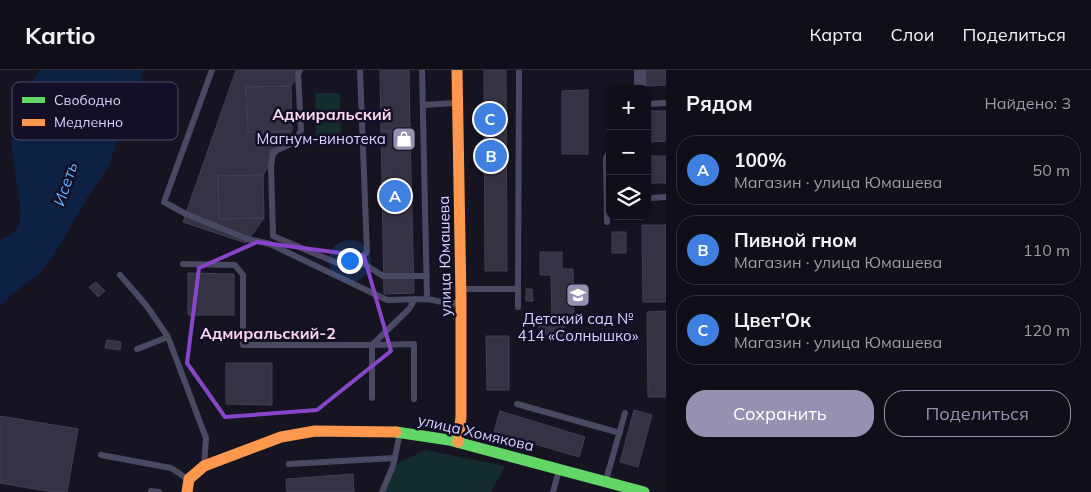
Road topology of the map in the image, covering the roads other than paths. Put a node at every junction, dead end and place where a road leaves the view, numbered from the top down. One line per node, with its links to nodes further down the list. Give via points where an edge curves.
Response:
1 (212, 70): 24 (lane, via 164,202 248,239 270,244 387,300)
2 (300, 70): 17 (lane, via 301,130 295,142 274,152 271,166 273,236 342,265)
3 (360, 70): 17 (lane, via 367,252)
4 (422, 70): 12 (lane)
5 (457, 70): 9 (street, улица Юмашева)
6 (640, 70): 8 (street)
7 (519, 72): 21 (lane)
8 (640, 85)
9 (458, 103): 12 (lane); 22 (street, улица Юмашева)
10 (666, 103): 11 (lane)
11 (651, 104)
12 (423, 105): 20 (lane)
13 (606, 175): 16 (lane)
14 (666, 197): 15 (lane)
15 (651, 198)
16 (607, 222)
17 (358, 260): 20 (lane, via 383,276)
18 (183, 264): 27 (lane, via 235,265 242,275 242,345)
19 (120, 274): 26 (lane)
20 (427, 276): 23 (lane)
21 (518, 289): 22 (lane); 25 (lane)
22 (460, 294): 23 (lane, via 453,304); 35 (street, улица Юмашева, via 461,416)
23 (427, 299): 24 (lane)
24 (415, 300): 27 (lane)
25 (518, 307)
26 (168, 337): 28 (lane); 39 (lane, via 206,438)
27 (372, 344): 29 (lane); 30 (lane, via 414,344)
28 (137, 349)
29 (372, 398)
30 (414, 399)
31 (517, 404): 34 (lane)
32 (625, 413): 34 (lane)
33 (400, 432): 35 (street, улица Хомякова); 37 (lane); 39 (street, улица Хомякова, via 306,433 281,437)
34 (620, 433): 42 (lane)
35 (458, 442): 40 (street, улица Хомякова)
36 (101, 455): 41 (lane, via 171,468)
37 (394, 458): 38 (lane); 46 (lane)
38 (289, 464)
39 (204, 466): 41 (street, улица Хомякова)
40 (560, 469): 42 (street, улица Хомякова); 47 (lane)
41 (189, 479): 45 (street)
42 (608, 484): 48 (street, улица Хомякова)
43 (151, 491): 44 (lane)
44 (159, 492)
45 (187, 492)
46 (382, 492)
47 (553, 492)
48 (644, 492)

